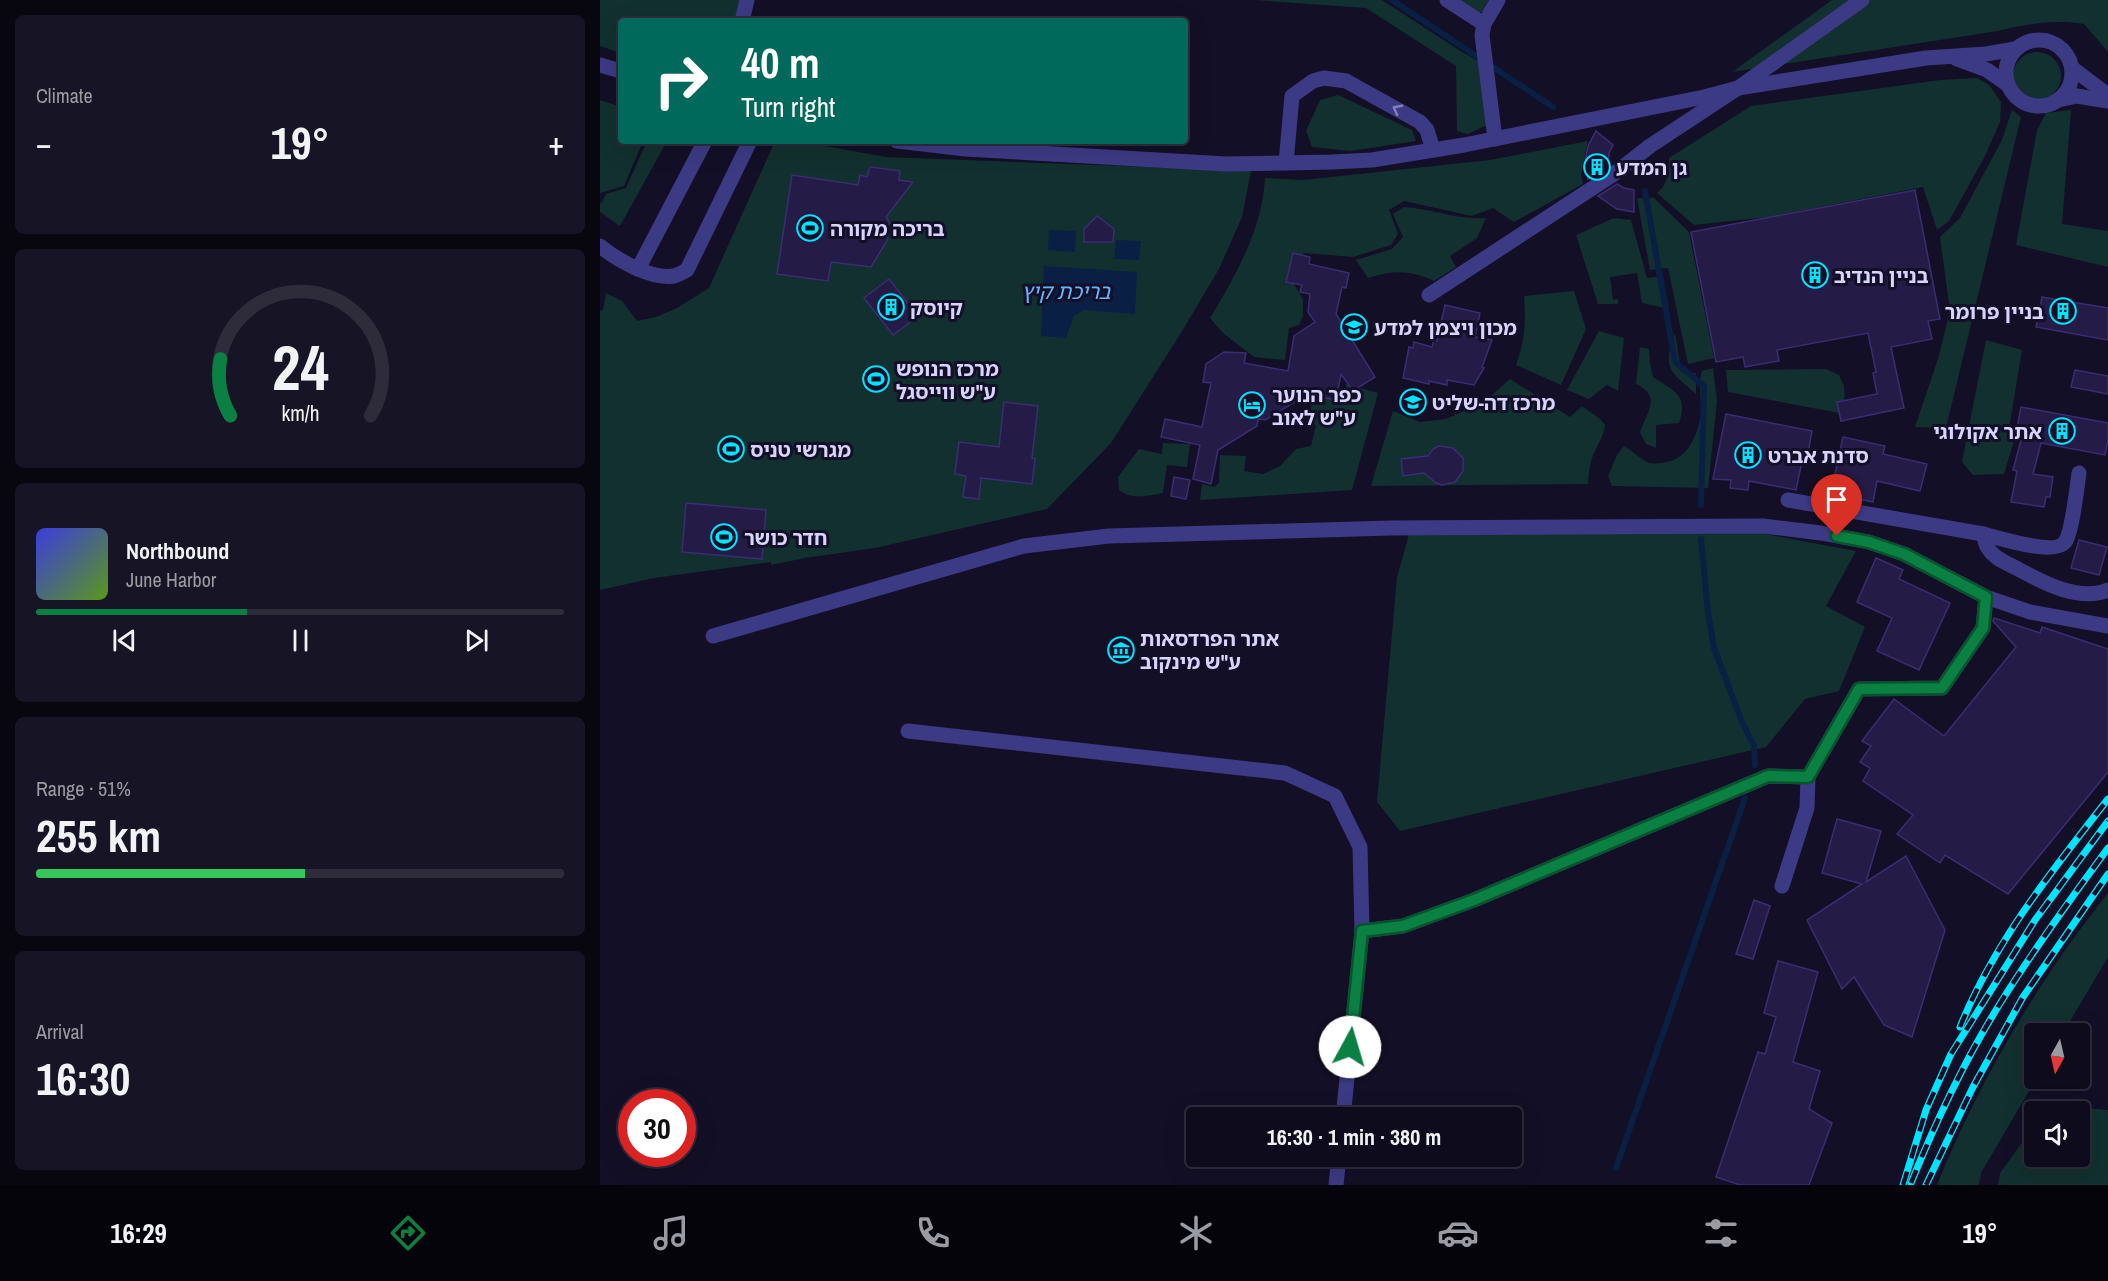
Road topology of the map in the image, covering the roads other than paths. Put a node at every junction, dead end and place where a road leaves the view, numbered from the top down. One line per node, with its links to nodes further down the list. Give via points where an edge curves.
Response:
1 (747, 0): 5 (street)
2 (1447, 0): 6 (street)
3 (1498, 0): 6 (street)
4 (1862, 0): 13 (street)
5 (743, 18)
6 (1484, 24): 17 (street, via 1483,51)
7 (2015, 50): 8 (street); 10 (street, via 2031,40 2053,42 2062,48); 12 (street, via 2007,61)
8 (1946, 57): 12 (street, via 1978,66); 13 (street)
9 (600, 65): 11 (street)
10 (2072, 68): 14 (street); 15 (street, via 2071,82)
11 (618, 70)
12 (2007, 84): 15 (street, via 2022,101 2032,105)
13 (1738, 88): 17 (street); 25 (street)
14 (2108, 95)
15 (2058, 100): 16 (street, via 2077,96)
16 (2108, 101)
17 (1495, 139): 21 (street)
18 (703, 144): 24 (street)
19 (749, 144): 24 (street, via 687,270 674,276)
20 (923, 144): 22 (street, via 1094,158)
21 (1433, 150): 22 (street, via 1372,159); 22 (street, one-way to 22, via 1420,122 1346,81 1324,78 1292,96)
22 (1286, 163)
23 (600, 246): 24 (street)
24 (638, 269)
25 (1429, 295)
26 (2079, 473): 28 (street, via 2069,531 2060,546 2048,548)
27 (1788, 500): 28 (street)
28 (1983, 534): 29 (street, via 1988,549 2040,581 2083,594)
29 (2108, 591)
30 (1986, 597): 31 (street, via 2030,612); 32 (street, via 1904,554 1869,542 1763,526 1402,527 1109,536 1024,546); 34 (street, via 1983,628 1942,688 1859,689)
31 (2108, 627)
32 (713, 636)
33 (908, 731): 36 (street, via 1285,773 1335,796 1360,847)
34 (1808, 777): 35 (street, via 1807,808); 36 (street, via 1768,776 1474,900 1403,926)
35 (1782, 886)
36 (1362, 931): 37 (street)
37 (1343, 1107)
38 (1338, 1167): 39 (street)
39 (1336, 1185)

